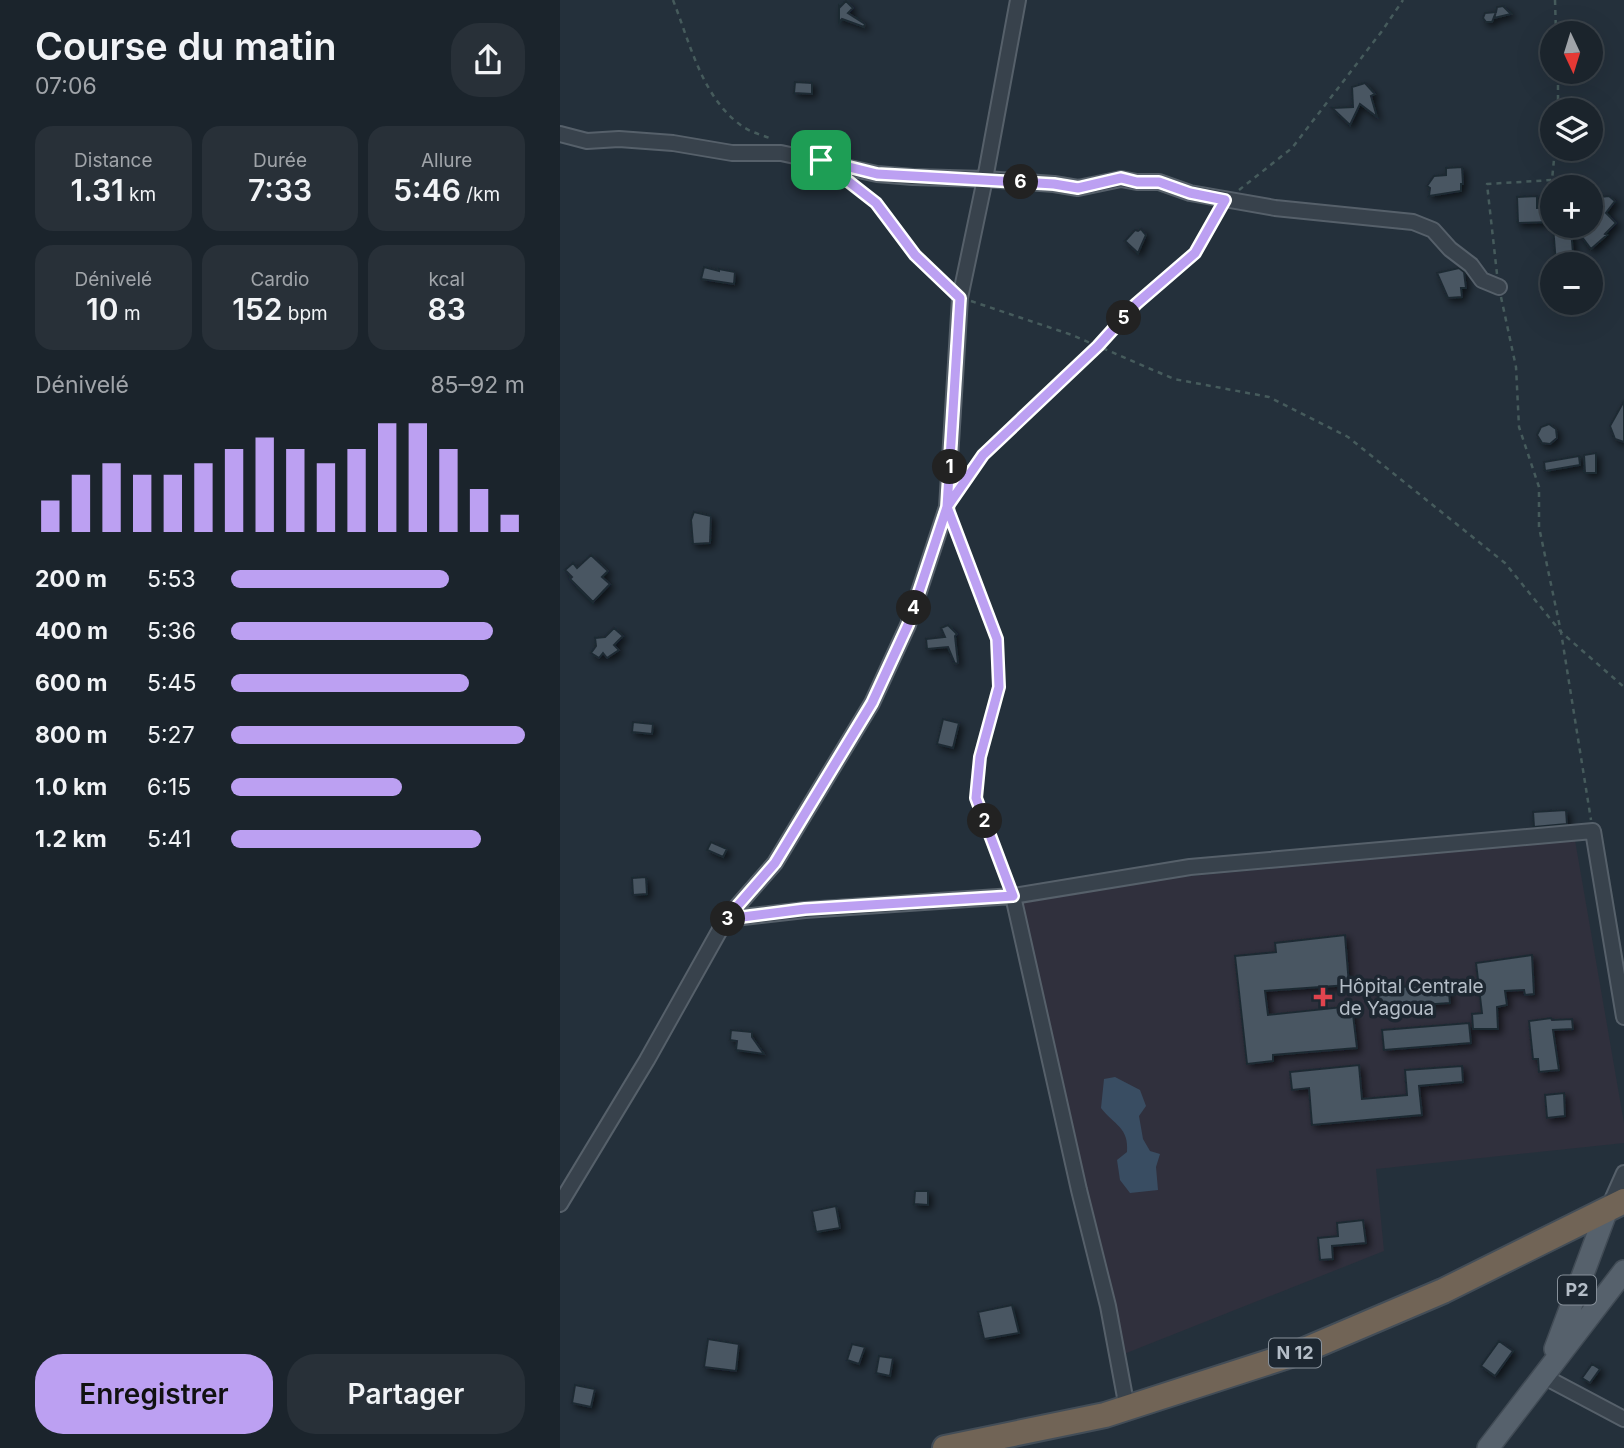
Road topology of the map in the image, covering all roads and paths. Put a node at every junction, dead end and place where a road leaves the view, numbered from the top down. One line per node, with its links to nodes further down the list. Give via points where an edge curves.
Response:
1 (673, 0): 7 (path, via 716,102 743,127)
2 (1018, 0): 10 (street)
3 (1403, 0): 11 (path, via 1292,148)
4 (1555, 0): 5 (path)
5 (1556, 21)
6 (560, 134): 10 (street, via 587,141 619,139 732,153 781,153 877,174)
7 (777, 141)
8 (1554, 161): 12 (path, via 1552,180 1487,184)
9 (843, 177): 13 (path, via 876,203 915,255)
10 (985, 179): 11 (street, via 1078,188 1121,178 1159,182); 13 (street)
11 (1225, 200): 12 (street, via 1413,222 1433,229 1482,280); 14 (path, via 1195,253 1136,304)
12 (1499, 286): 16 (path, via 1516,368 1519,427 1539,487 1539,527)
13 (960, 298): 14 (path); 15 (street)
14 (1098, 346): 15 (path, via 983,455); 16 (path, via 1174,379 1269,397 1348,436 1505,563)
15 (947, 507): 19 (path, via 997,639 999,687 980,757 976,798); 20 (street, via 908,625 872,703 775,863)
16 (1561, 632): 17 (path); 18 (path)
17 (1624, 687)
18 (1592, 831): 19 (street, via 1190,867); 21 (street)
19 (1013, 896): 20 (street, via 805,909); 27 (street, via 1108,1306)
20 (726, 919): 23 (street)
21 (1624, 1017)
22 (1624, 1173): 24 (street)
23 (560, 1204)
24 (1616, 1206): 26 (main road, P2); 27 (highway, N 12, via 1443,1291 1300,1352)
25 (1624, 1271): 26 (main road, P2)
26 (1545, 1373): 28 (street); 30 (main road, P2)
27 (1127, 1408): 29 (highway, N 12)
28 (1624, 1419)
29 (945, 1448)
30 (1488, 1448)

